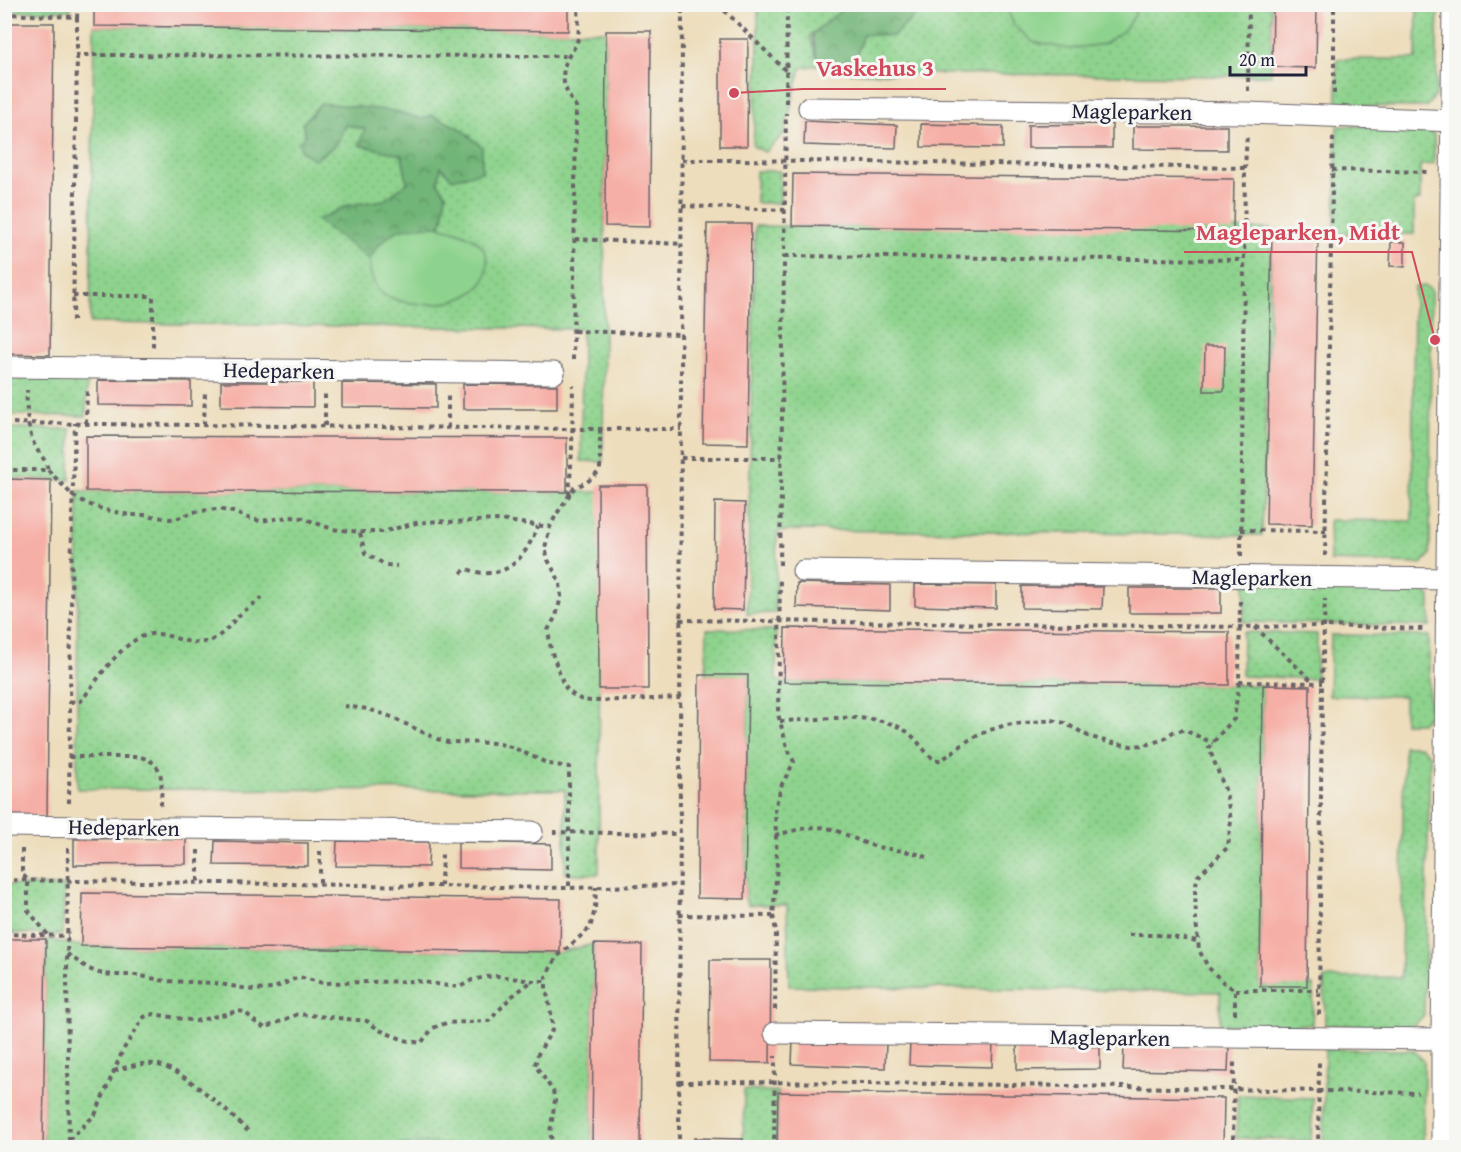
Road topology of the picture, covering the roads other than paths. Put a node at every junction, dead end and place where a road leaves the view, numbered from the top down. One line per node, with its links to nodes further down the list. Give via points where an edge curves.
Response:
1 (1456, 4): 3 (street)
2 (809, 108): 3 (street, Magleparken, via 1248,113)
3 (1454, 121): 7 (street)
4 (4, 367): 5 (street, Hedeparken)
5 (554, 373)
6 (803, 571): 7 (street, Magleparken)
7 (1450, 579): 11 (street)
8 (13, 826): 9 (street, Hedeparken)
9 (532, 832)
10 (775, 1032): 11 (street, Magleparken)
11 (1445, 1039): 12 (street)
12 (1445, 1148)

